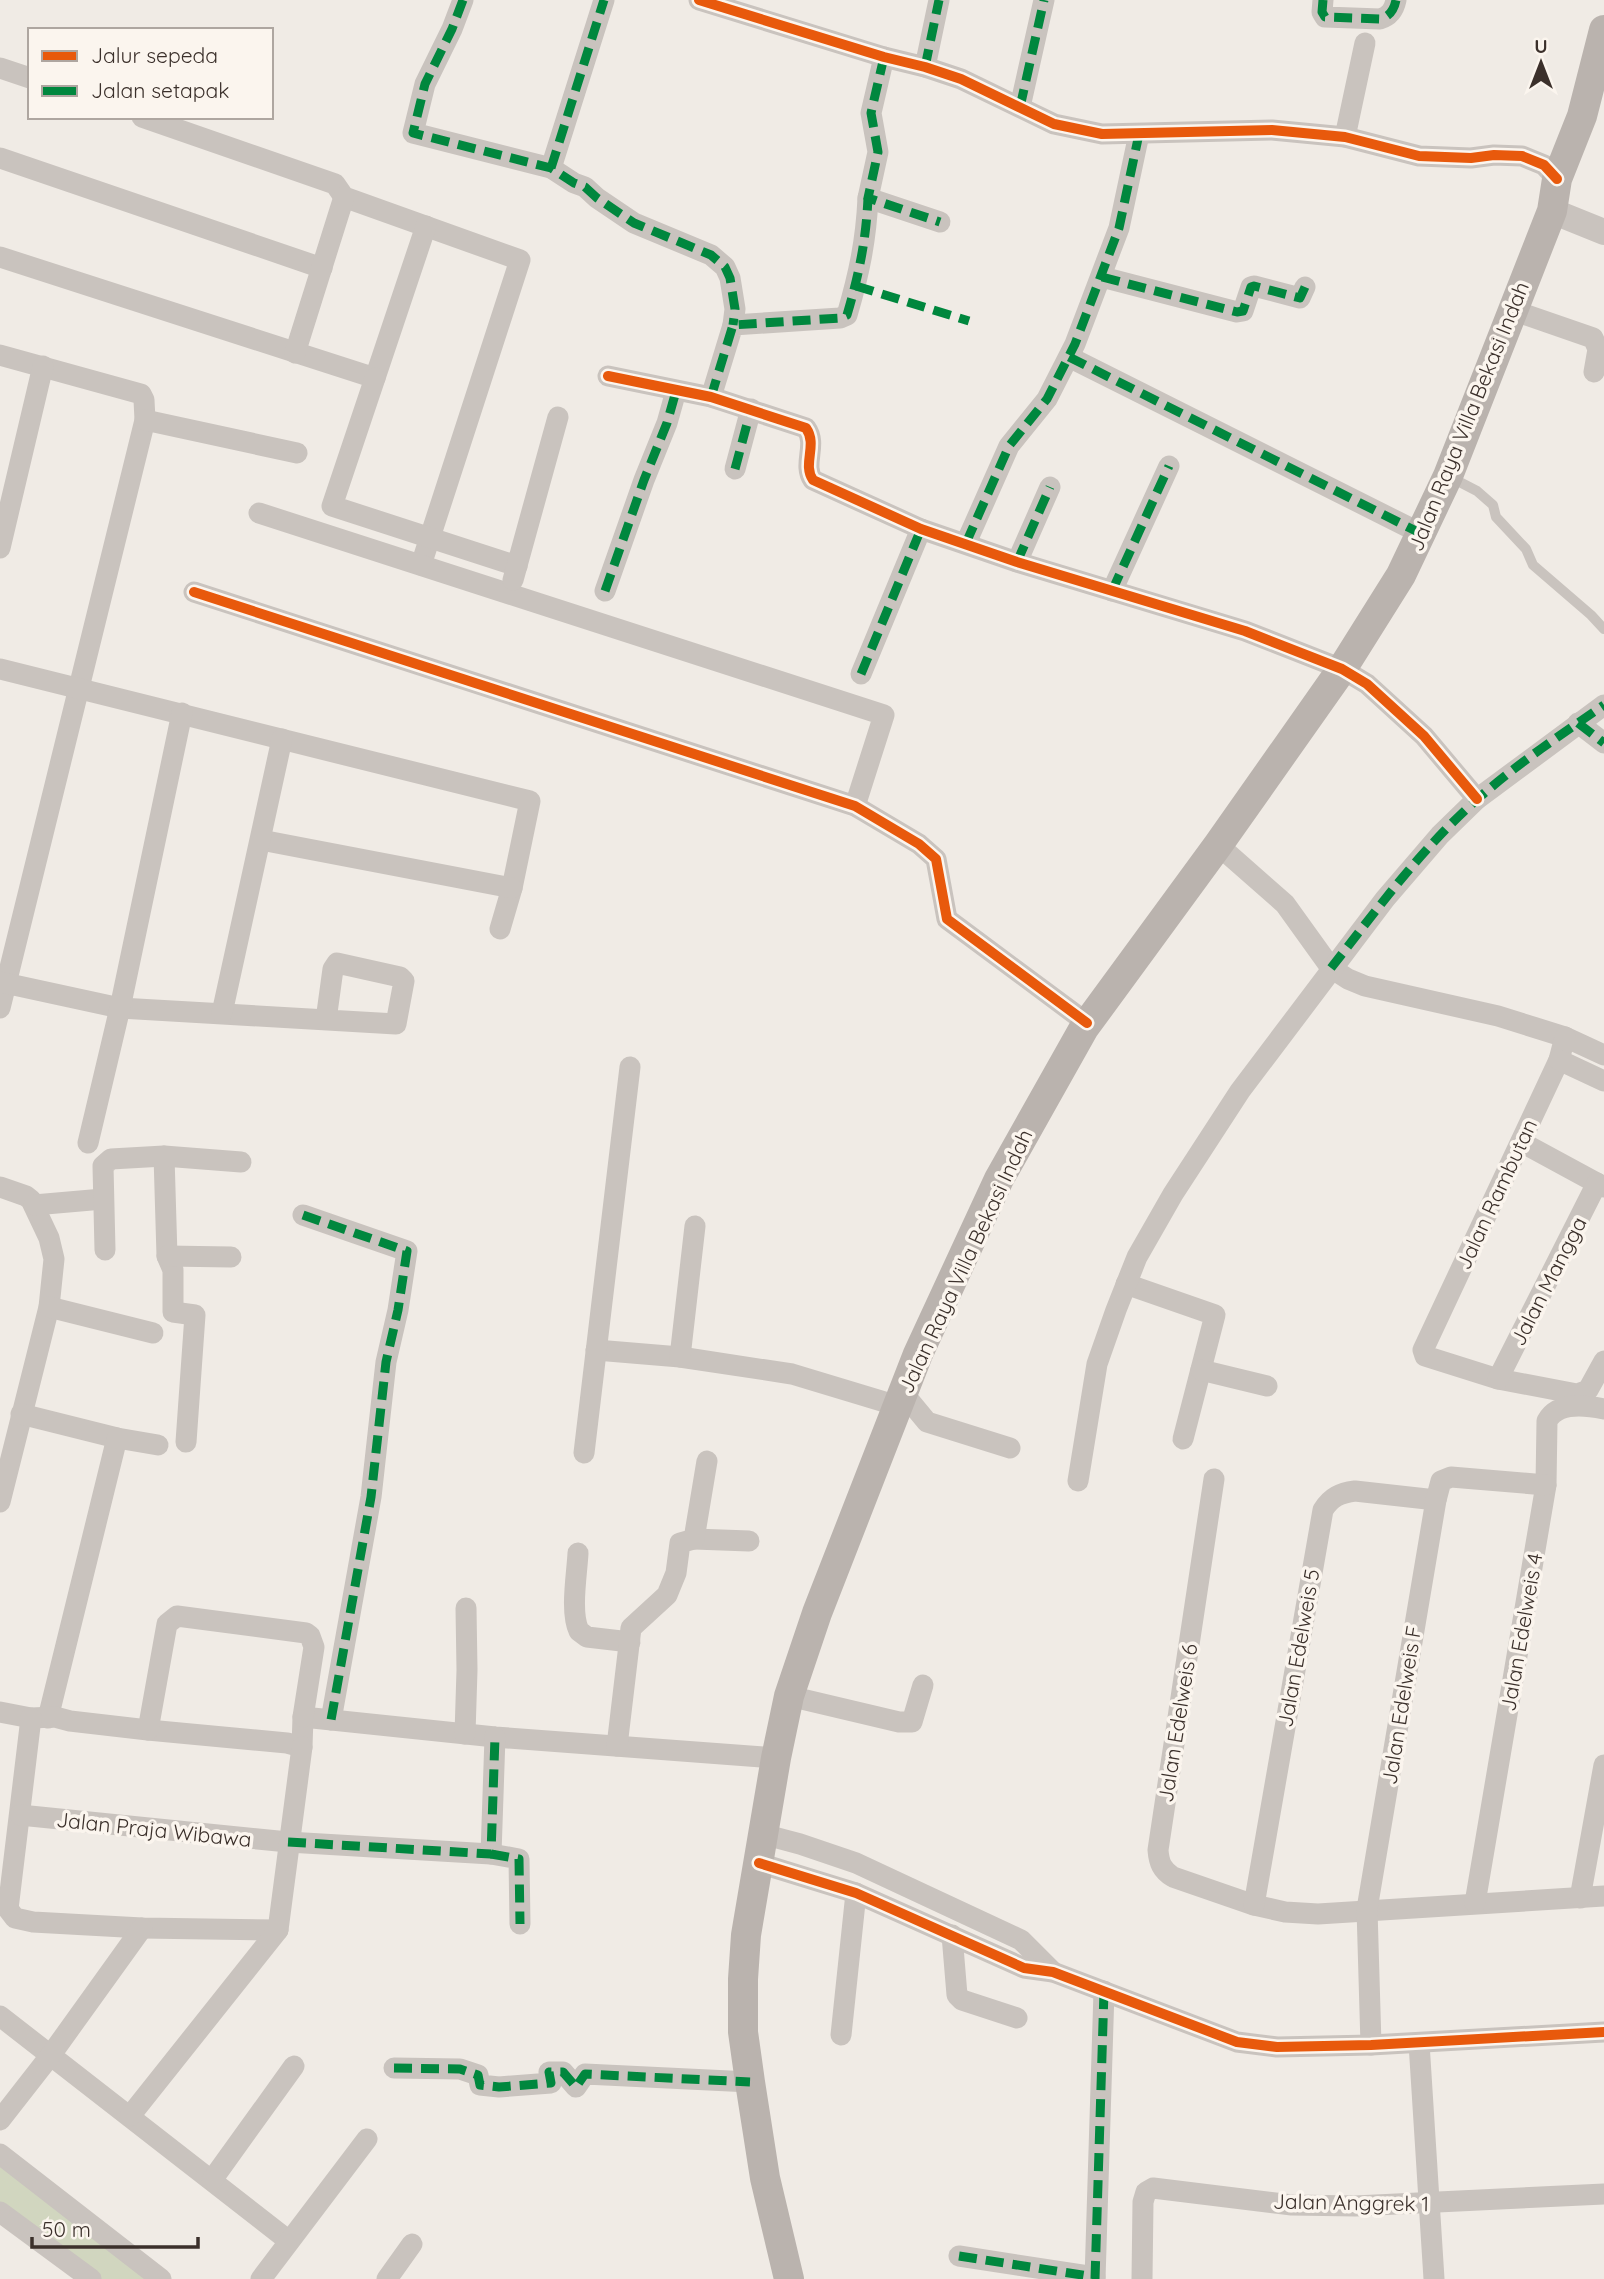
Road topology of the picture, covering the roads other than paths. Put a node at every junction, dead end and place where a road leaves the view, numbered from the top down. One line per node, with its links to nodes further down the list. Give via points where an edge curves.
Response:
1 (463, 0): 19 (street, via 425,85 413,133)
2 (604, 0): 19 (street)
3 (699, 0): 10 (street)
4 (939, 0): 11 (street)
5 (1044, 0): 14 (street)
6 (1323, 0): 7 (street, via 1325,17 1380,19 1394,9)
7 (1396, 0)
8 (1604, 30): 20 (main road, Jalan Raya Villa Bekasi Indah, via 1581,116)
9 (1365, 43): 17 (street)
10 (884, 57): 11 (street); 22 (street, via 871,113 878,152)
11 (925, 66): 14 (street)
12 (0, 68): 13 (street)
13 (28, 77)
14 (1020, 107): 16 (street, via 1054,124 1082,131)
15 (148, 119): 21 (street, via 335,184)
16 (1139, 134): 17 (street, via 1272,130); 29 (street, via 1119,228)
17 (1345, 137): 20 (street, via 1419,156 1522,156 1544,165)
18 (0, 158): 28 (street)
19 (551, 168): 32 (street, via 634,223 711,255 725,267 734,295)
20 (1557, 179): 23 (main road, Jalan Raya Villa Bekasi Indah)
21 (344, 197): 25 (street); 28 (street)
22 (868, 198): 24 (street); 32 (street, via 867,235 847,315)
23 (1552, 211): 26 (street); 31 (main road, Jalan Raya Villa Bekasi Indah)
24 (940, 222)
25 (426, 226): 39 (street); 53 (street, via 520,260)
26 (1604, 232)
27 (0, 257): 33 (street)
28 (322, 268): 33 (street)
29 (1102, 277): 30 (street, via 1237,313 1243,311 1251,287 1300,298); 35 (street)
30 (1305, 287)
31 (1512, 310): 37 (street, via 1593,338 1598,349); 48 (main road, Jalan Raya Villa Bekasi Indah)
32 (733, 325): 41 (street)
33 (295, 353): 39 (street)
34 (0, 355): 36 (street)
35 (1069, 357): 52 (street); 54 (street, via 1047,399 1009,446)
36 (43, 366): 44 (street, via 141,394); 55 (street)
37 (1594, 372)
38 (608, 376): 40 (street)
39 (374, 379): 53 (street, via 332,506)
40 (676, 391): 41 (street); 61 (street)
41 (711, 397): 42 (street)
42 (751, 408): 47 (street); 51 (street, via 806,428 812,440 808,468 813,480)
43 (558, 417): 58 (street)
44 (145, 419): 45 (street); 67 (street)
45 (297, 453)
46 (1169, 466): 59 (street)
47 (735, 469)
48 (1448, 476): 52 (main road, Jalan Raya Villa Bekasi Indah); 63 (lane, via 1493,505 1496,517 1526,549 1533,565)
49 (1050, 487): 56 (street)
50 (259, 513): 57 (street)
51 (921, 529): 54 (street); 66 (street)
52 (1422, 534): 65 (main road, Jalan Raya Villa Bekasi Indah)
53 (431, 538): 57 (street); 58 (street)
54 (966, 543): 56 (street)
55 (0, 548)
56 (1017, 562): 59 (street)
57 (421, 565): 62 (street)
58 (517, 566): 62 (street)
59 (1112, 591): 65 (street, via 1245,631)
60 (194, 592): 74 (street)
61 (605, 592)
62 (509, 594): 74 (street, via 884,715)
63 (1604, 629)
64 (0, 669): 67 (street)
65 (1342, 669): 73 (street, via 1367,684 1424,736); 76 (main road, Jalan Raya Villa Bekasi Indah)
66 (861, 674)
67 (79, 689): 69 (street); 80 (street)
68 (1604, 705): 70 (street)
69 (182, 713): 71 (street); 82 (street)
70 (1578, 723): 72 (street); 73 (street)
71 (282, 739): 75 (street); 77 (street, via 530,801)
72 (1604, 743)
73 (1477, 799): 79 (street, via 1432,844)
74 (855, 806): 85 (street, via 936,859 947,919)
75 (261, 840): 77 (street); 83 (street)
76 (1218, 845): 79 (street, via 1285,904); 85 (main road, Jalan Raya Villa Bekasi Indah)
77 (512, 888): 78 (street)
78 (500, 929)
79 (1331, 968): 86 (street, via 1365,986 1468,1007); 104 (street, via 1232,1102 1173,1194)
80 (3, 983): 81 (street); 82 (street)
81 (0, 1008)
82 (120, 1008): 83 (street); 92 (street)
83 (222, 1013): 84 (street)
84 (326, 1020)
85 (1087, 1023): 113 (main road, Jalan Raya Villa Bekasi Indah, via 999,1179)
86 (1565, 1037): 87 (street); 88 (street, Jalan Rambutan)
87 (1604, 1055)
88 (1559, 1060): 90 (street); 91 (street, Jalan Rambutan)
89 (630, 1067): 107 (street)
90 (1604, 1082)
91 (1521, 1142): 95 (street); 111 (street, Jalan Rambutan, via 1423,1349 1425,1356)
92 (88, 1143)
93 (164, 1156): 94 (street); 97 (street, via 106,1161); 102 (street)
94 (241, 1161)
95 (1601, 1185): 111 (street, Jalan Mangga)
96 (0, 1187): 98 (street, via 26,1196)
97 (103, 1199): 98 (street); 101 (street)
98 (34, 1205): 105 (street, via 54,1259)
99 (303, 1215): 138 (street, via 407,1251)
100 (695, 1226): 108 (street)
101 (105, 1250)
102 (167, 1256): 103 (street); 118 (street, via 173,1270 173,1312 195,1315)
103 (231, 1257)
104 (1126, 1284): 110 (street, via 1215,1315); 124 (street, via 1097,1364)
105 (49, 1307): 106 (street); 115 (street)
106 (153, 1333)
107 (596, 1350): 108 (street); 121 (street)
108 (680, 1357): 113 (street, via 792,1374)
109 (1604, 1361): 111 (street, via 1591,1386 1577,1394)
110 (1201, 1370): 112 (street); 117 (street)
111 (1498, 1379)
112 (1268, 1386)
113 (900, 1400): 120 (street, via 928,1422); 134 (main road, Jalan Raya Villa Bekasi Indah)
114 (1604, 1409): 125 (street, Jalan Edelweis 4, via 1562,1408 1549,1417)
115 (21, 1414): 116 (street); 127 (street)
116 (117, 1438): 119 (street); 137 (street)
117 (1184, 1439)
118 (186, 1442)
119 (159, 1445)
120 (1010, 1448)
121 (584, 1453)
122 (707, 1461): 128 (street)
123 (1214, 1479): 154 (street, Jalan Edelweis 6, via 1158,1850 1164,1871 1173,1877)
124 (1078, 1481)
125 (1546, 1485): 126 (street, via 1448,1477 1441,1481); 153 (street, Jalan Edelweis 4)
126 (1436, 1500): 154 (street, Jalan Edelweis 5, via 1355,1491 1333,1498 1322,1510); 155 (street, Jalan Edelweis F)
127 (0, 1502)
128 (694, 1539): 129 (street); 132 (street, via 680,1543 672,1586 660,1604 631,1628)
129 (750, 1541)
130 (578, 1553): 132 (street, via 579,1632)
131 (466, 1608): 140 (street)
132 (629, 1642): 142 (street)
133 (923, 1685): 134 (street, via 912,1722)
134 (789, 1696): 144 (main road, Jalan Raya Villa Bekasi Indah)
135 (0, 1712): 137 (street)
136 (303, 1717): 138 (street); 139 (street, via 314,1647 310,1636 177,1616 167,1624); 143 (street)
137 (40, 1718): 139 (street); 146 (street)
138 (331, 1720): 140 (street)
139 (148, 1730): 143 (street)
140 (465, 1734): 141 (street)
141 (495, 1737): 142 (street); 149 (street)
142 (617, 1746): 144 (street)
143 (302, 1747): 147 (street)
144 (776, 1758): 148 (main road, Jalan Raya Villa Bekasi Indah)
145 (1604, 1765): 152 (street)
146 (20, 1815): 147 (street, Jalan Praja Wibawa); 157 (street, via 8,1909 15,1918)
147 (288, 1842): 149 (street, Jalan Praja Wibawa); 158 (street)
148 (760, 1849): 150 (street); 160 (street, via 800,1844 856,1863 1021,1940); 171 (main road, Jalan Raya Villa Bekasi Indah, via 743,1979 743,2032)
149 (491, 1854): 156 (street, Jalan Praja Wibawa, via 519,1859)
150 (856, 1893): 159 (street); 165 (street)
151 (1604, 1896): 152 (street, Jalan Edelweis 6)
152 (1580, 1898): 153 (street, Jalan Edelweis 6)
153 (1475, 1903): 155 (street, Jalan Edelweis 6)
154 (1254, 1905): 155 (street, Jalan Edelweis 6, via 1318,1914)
155 (1367, 1909): 167 (street, Jalan Edelweis F)
156 (520, 1924)
157 (142, 1928): 158 (street); 168 (street)
158 (278, 1930): 172 (street)
159 (952, 1935): 160 (street, via 1024,1968); 163 (street, via 957,1996)
160 (1053, 1972): 161 (street)
161 (1104, 1991): 167 (street, via 1237,2042 1277,2047); 183 (street)
162 (0, 2015): 168 (street)
163 (1017, 2018)
164 (1604, 2032): 166 (street)
165 (841, 2035)
166 (1419, 2043): 167 (street); 178 (street)
167 (1371, 2045)
168 (50, 2056): 172 (street); 173 (street)
169 (294, 2066): 176 (street)
170 (394, 2068): 171 (street, via 460,2069 478,2075 480,2085 499,2087 551,2083 549,2073 563,2072 576,2087 585,2074)
171 (750, 2082): 188 (main road, Jalan Raya Villa Bekasi Indah, via 765,2178)
172 (130, 2116): 176 (street)
173 (0, 2120)
174 (367, 2139): 180 (street)
175 (0, 2154): 185 (street)
176 (212, 2180): 180 (street)
177 (1604, 2194): 178 (street, Jalan Anggrek 1)
178 (1430, 2203): 189 (street, Jalan Anggrek 1, via 1292,2205 1150,2189 1143,2202); 190 (street)
179 (0, 2212): 184 (street)
180 (289, 2241): 186 (street)
181 (412, 2244): 187 (street)
182 (959, 2256): 183 (street)
183 (1095, 2278)
184 (91, 2279)
185 (161, 2279)
186 (261, 2279)
187 (387, 2279)
188 (789, 2279)
189 (1142, 2279)
190 (1434, 2279)

